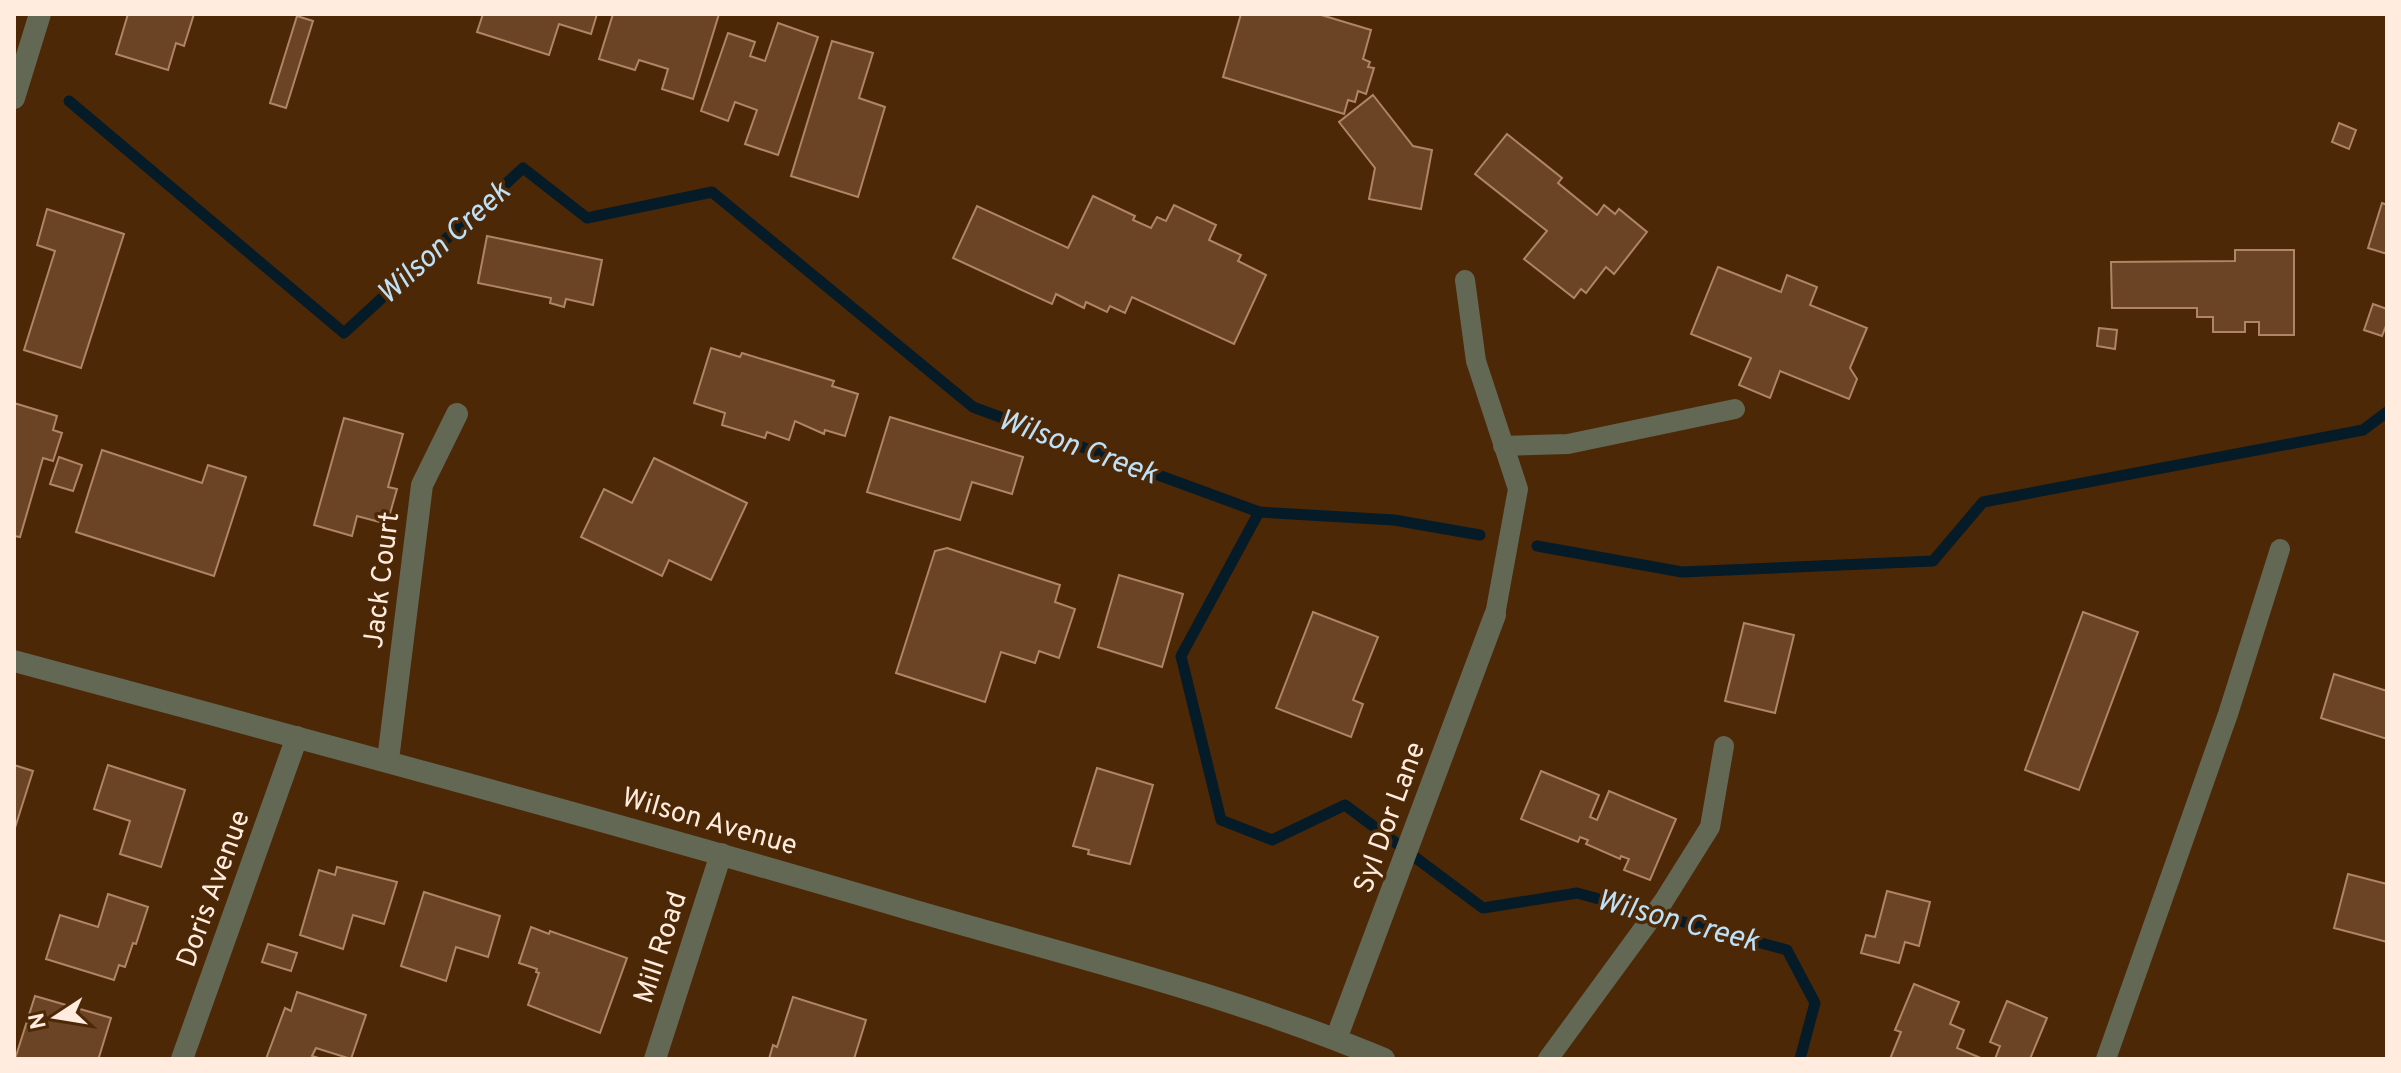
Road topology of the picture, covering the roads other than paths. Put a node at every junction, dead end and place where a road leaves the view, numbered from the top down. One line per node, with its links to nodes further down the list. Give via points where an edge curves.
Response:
1 (40, 14): 2 (street)
2 (14, 98)
3 (1465, 280): 6 (lane, via 1476,361)
4 (1735, 409): 6 (lane, via 1568,444)
5 (457, 414): 12 (street, Jack Court, via 422,485)
6 (1503, 446): 8 (lane, via 1518,489)
7 (2280, 549): 19 (lane, via 2228,714)
8 (1495, 615): 14 (street, Syl Dor Lane)
9 (14, 661): 10 (street, Wilson Avenue)
10 (297, 737): 12 (street, Wilson Avenue); 15 (street, Doris Avenue)
11 (1724, 746): 18 (lane, via 1710,827 1663,902)
12 (388, 760): 13 (street, Wilson Avenue)
13 (721, 854): 14 (street, Wilson Avenue, via 1169,984); 16 (street, Mill Road)
14 (1336, 1039): 17 (street, Wilson Avenue)
15 (182, 1059)
16 (655, 1059)
17 (1384, 1059)
18 (1548, 1059)
19 (2106, 1059)

